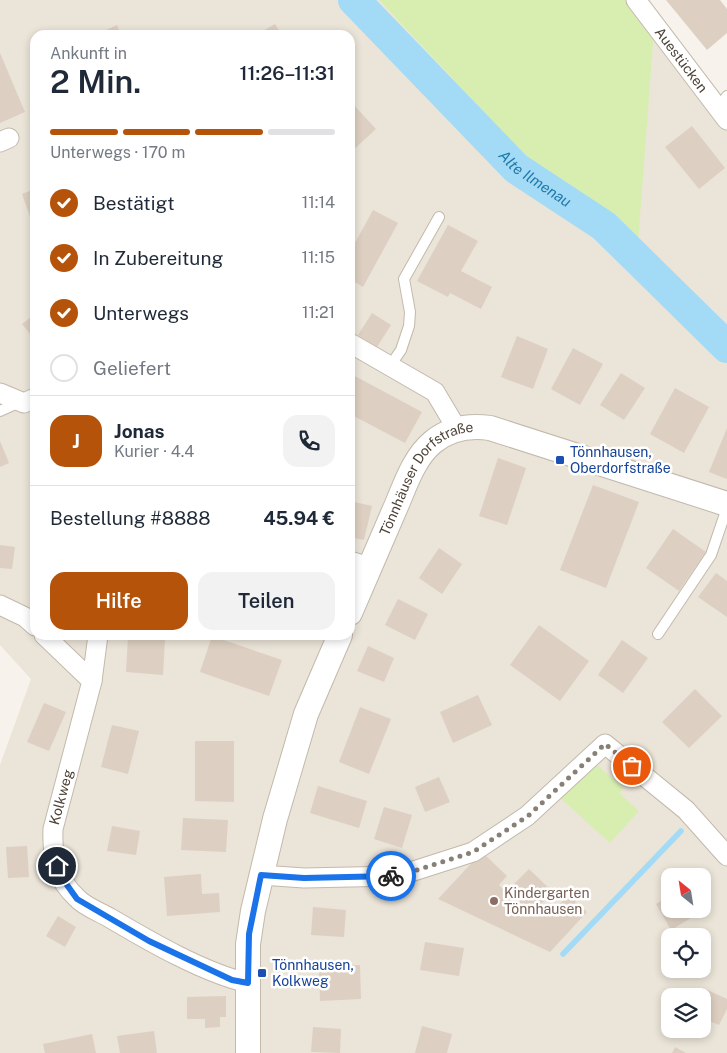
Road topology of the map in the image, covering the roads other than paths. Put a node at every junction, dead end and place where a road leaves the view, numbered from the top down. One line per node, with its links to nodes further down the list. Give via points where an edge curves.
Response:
1 (636, 0): 2 (street, Auestücken)
2 (724, 108)
3 (439, 217): 5 (lane, via 404,280 410,326 401,350)
4 (355, 346): 5 (street)
5 (390, 366): 9 (street, via 435,392)
6 (0, 393): 7 (street)
7 (28, 400): 8 (lane)
8 (0, 411)
9 (457, 429): 10 (street, Tönnhäuser Dorfstraße, via 490,428); 12 (street, Tönnhäuser Dorfstraße, via 434,441 422,454)
10 (727, 504)
11 (727, 508): 16 (lane, via 711,555)
12 (360, 564): 13 (street, Tönnhäuser Dorfstraße)
13 (355, 588)
14 (0, 605): 15 (street)
15 (30, 618)
16 (658, 634)
17 (49, 640): 20 (street)
18 (97, 640): 20 (street, Kolkweg)
19 (338, 640): 22 (street, via 306,714)
20 (92, 681): 23 (street, Kolkweg, via 52,829 52,854 62,878 77,899 149,941 232,980)
21 (727, 856): 22 (street, via 686,810 605,744 528,816 473,852 398,876 304,878)
22 (261, 875): 23 (street, via 249,934)
23 (248, 983): 24 (street)
24 (248, 1053)

